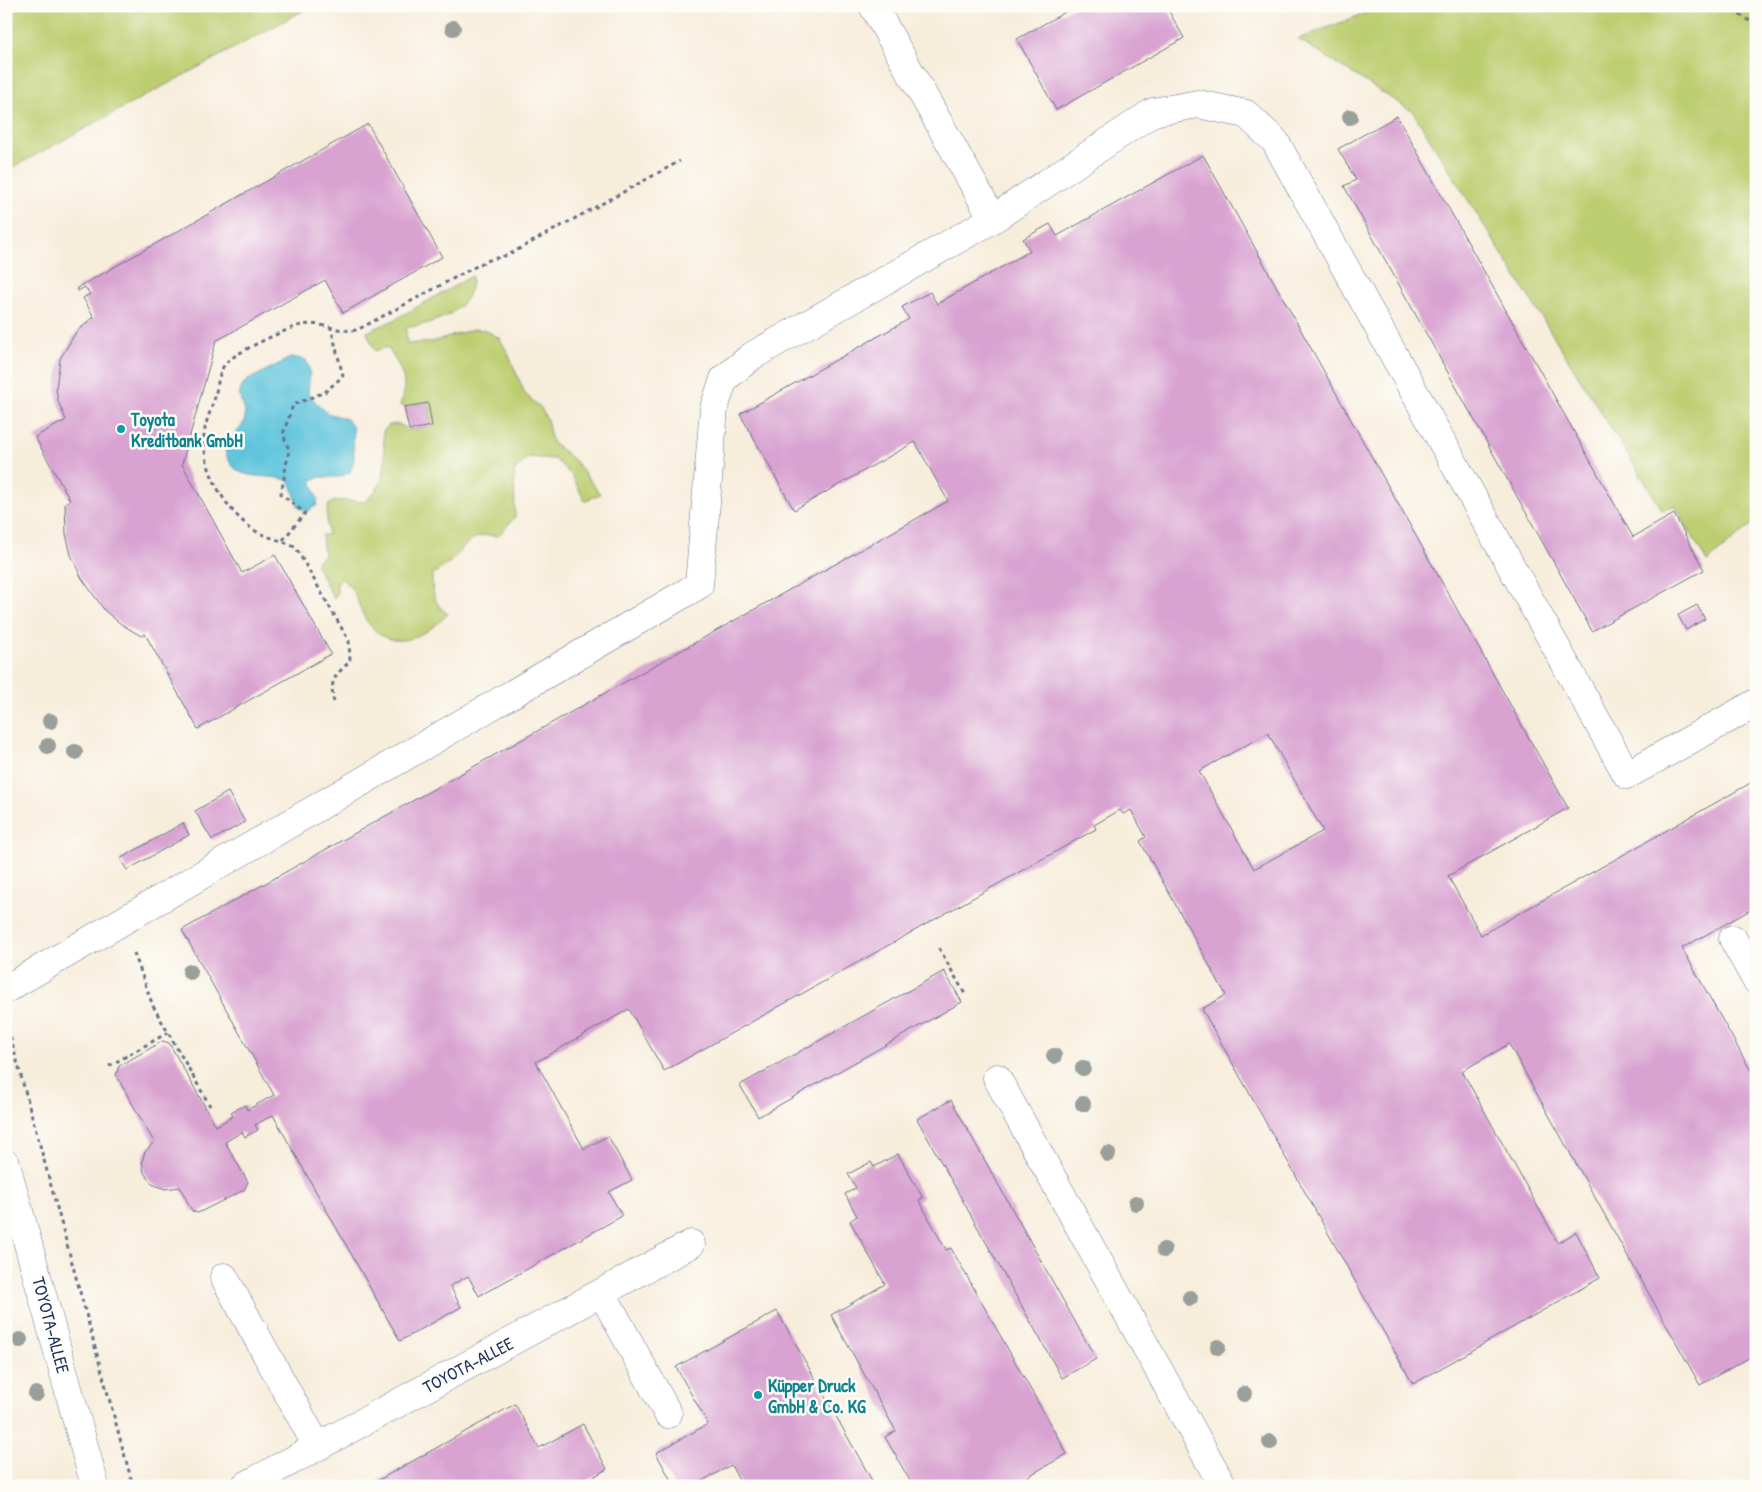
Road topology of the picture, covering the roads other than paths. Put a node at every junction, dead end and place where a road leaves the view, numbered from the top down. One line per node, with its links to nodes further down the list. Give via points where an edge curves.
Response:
1 (873, 6): 2 (street)
2 (993, 219): 3 (street, via 1153,112 1198,104 1246,114 1275,141 1627,774); 6 (street, via 752,356 724,379 714,408 699,585)
3 (1756, 703)
4 (1733, 939): 5 (street)
5 (1756, 980)
6 (6, 989)
7 (997, 1078): 16 (street)
8 (6, 1164): 14 (street, TOYOTA-ALLEE)
9 (690, 1244): 11 (street, TOYOTA-ALLEE)
10 (224, 1277): 13 (street)
11 (602, 1292): 12 (street); 13 (street, TOYOTA-ALLEE)
12 (668, 1414)
13 (317, 1446): 15 (street, TOYOTA-ALLEE)
14 (94, 1486)
15 (245, 1486)
16 (1223, 1486)

